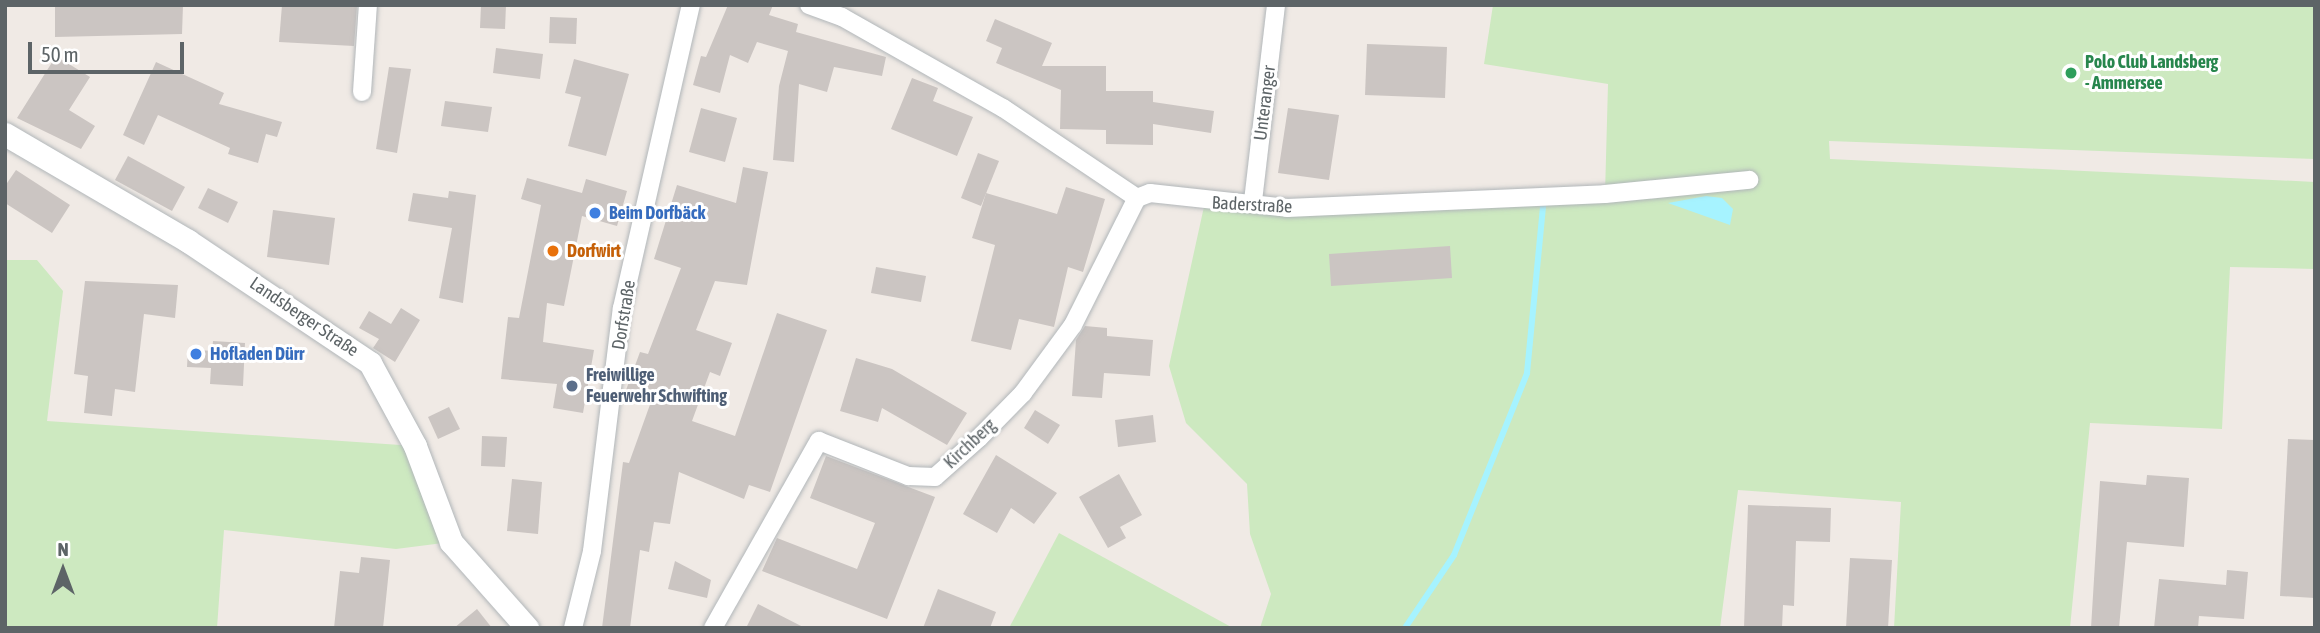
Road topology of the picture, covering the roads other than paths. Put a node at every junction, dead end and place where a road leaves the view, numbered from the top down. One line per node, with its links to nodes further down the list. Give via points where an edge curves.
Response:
1 (368, 5): 5 (street)
2 (691, 5): 11 (street, Dorfstraße, via 622,308 592,551)
3 (810, 5): 8 (street, via 842,17 997,104)
4 (1276, 5): 9 (street, Unteranger)
5 (362, 92)
6 (5, 134): 10 (street, Landsberger Straße, via 188,241 370,363 415,446 452,542)
7 (1749, 180): 9 (street, Baderstraße, via 1605,194 1287,208)
8 (1136, 198): 9 (street, Baderstraße, via 1150,193 1205,202); 12 (street, Kirchberg, via 1073,326 1006,410 935,477 908,476 819,441)
9 (1253, 201)
10 (527, 628)
11 (573, 628)
12 (713, 628)

